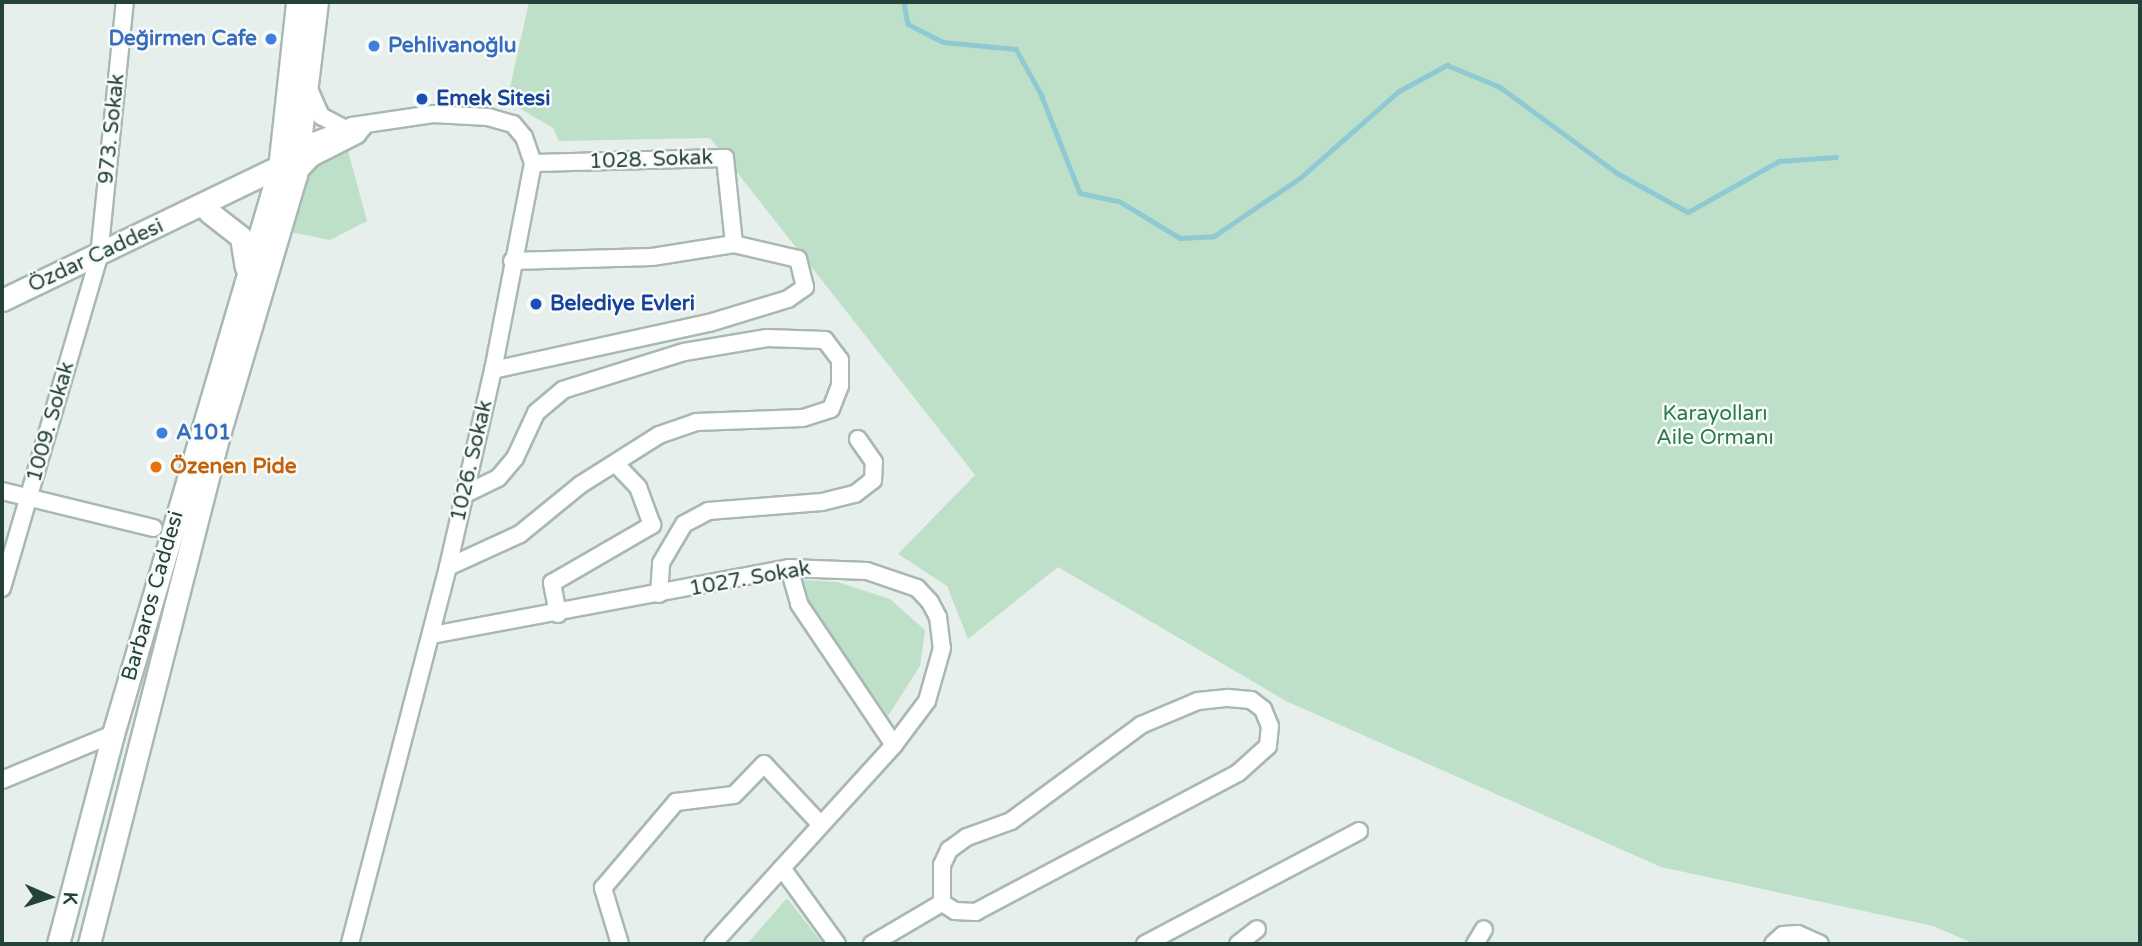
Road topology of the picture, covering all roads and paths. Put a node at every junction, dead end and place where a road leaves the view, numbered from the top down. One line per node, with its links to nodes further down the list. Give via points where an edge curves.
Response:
1 (125, 2): 13 (street, 973. Sokak)
2 (297, 2): 9 (main road, Barbaros Caddesi)
3 (317, 2): 4 (main road)
4 (307, 85): 6 (street, via 321,116); 7 (main road)
5 (365, 125): 6 (street); 8 (street, via 433,114 488,117 513,124 524,137); 9 (street, via 357,135)
6 (345, 129): 7 (street, via 309,142)
7 (300, 152): 9 (main road, Özdar Caddesi)
8 (533, 163): 12 (street, 1028. Sokak, via 725,158); 14 (street, 1026. Sokak)
9 (288, 172): 10 (main road, Barbaros Caddesi); 11 (main road, Özdar Caddesi); 40 (main road, Barbaros Caddesi)
10 (272, 191): 11 (main road, Özdar Caddesi); 15 (main road, Barbaros Caddesi)
11 (199, 212): 13 (main road, Özdar Caddesi); 15 (main road, via 241,237)
12 (734, 244): 14 (street, via 652,257); 17 (street, via 798,259 805,287 788,299 709,324)
13 (99, 256): 16 (main road, Özdar Caddesi); 22 (street, 1009. Sokak)
14 (512, 261): 17 (street, 1026. Sokak)
15 (247, 276): 30 (main road, Barbaros Caddesi)
16 (2, 300)
17 (493, 370): 21 (street, 1026. Sokak)
18 (858, 439): 27 (street, via 874,462 873,480 855,494 822,502 708,510 684,524 661,562)
19 (615, 464): 21 (street, via 659,435 696,422 803,418 831,410 840,386 840,360 825,340 767,338 684,352 563,390 536,413 515,458 498,478); 24 (street, via 580,485 520,534); 28 (street, via 638,487 652,525 552,583)
20 (2, 491): 22 (street)
21 (465, 494): 24 (street, 1026. Sokak)
22 (29, 496): 23 (street); 26 (street, 1009. Sokak)
23 (154, 528)
24 (448, 567): 29 (street, 1026. Sokak)
25 (789, 568): 27 (street, 1027. Sokak); 31 (street, via 799,604); 31 (street, 1027. Sokak, via 830,566 898,581 917,589 938,617 942,632 939,667 927,701)
26 (2, 587)
27 (659, 594): 28 (street, 1027. Sokak)
28 (558, 614): 29 (street, 1027. Sokak)
29 (432, 635): 41 (street, 1026. Sokak)
30 (113, 734): 32 (street); 39 (main road, Barbaros Caddesi)
31 (894, 745): 33 (street, 1027. Sokak)
32 (2, 780)
33 (821, 825): 35 (street, 1027. Sokak); 42 (street, via 764,764 734,795 676,802 603,888)
34 (1359, 831): 46 (street)
35 (782, 868): 43 (street, 1027. Sokak); 44 (street)
36 (942, 903): 36 (street, via 942,865 949,850 967,837 1011,821 1141,725 1198,701 1251,700 1263,709 1270,726 1268,746 1238,773 976,912 955,911); 45 (street)
37 (1257, 929): 47 (street)
38 (1485, 929): 48 (street)
39 (58, 944)
40 (89, 944)
41 (351, 944)
42 (620, 944)
43 (713, 944)
44 (837, 944)
45 (872, 944)
46 (1145, 944)
47 (1238, 944)
48 (1475, 944)
49 (1773, 944): 50 (street, via 1783,935 1798,934)
50 (1820, 944)

